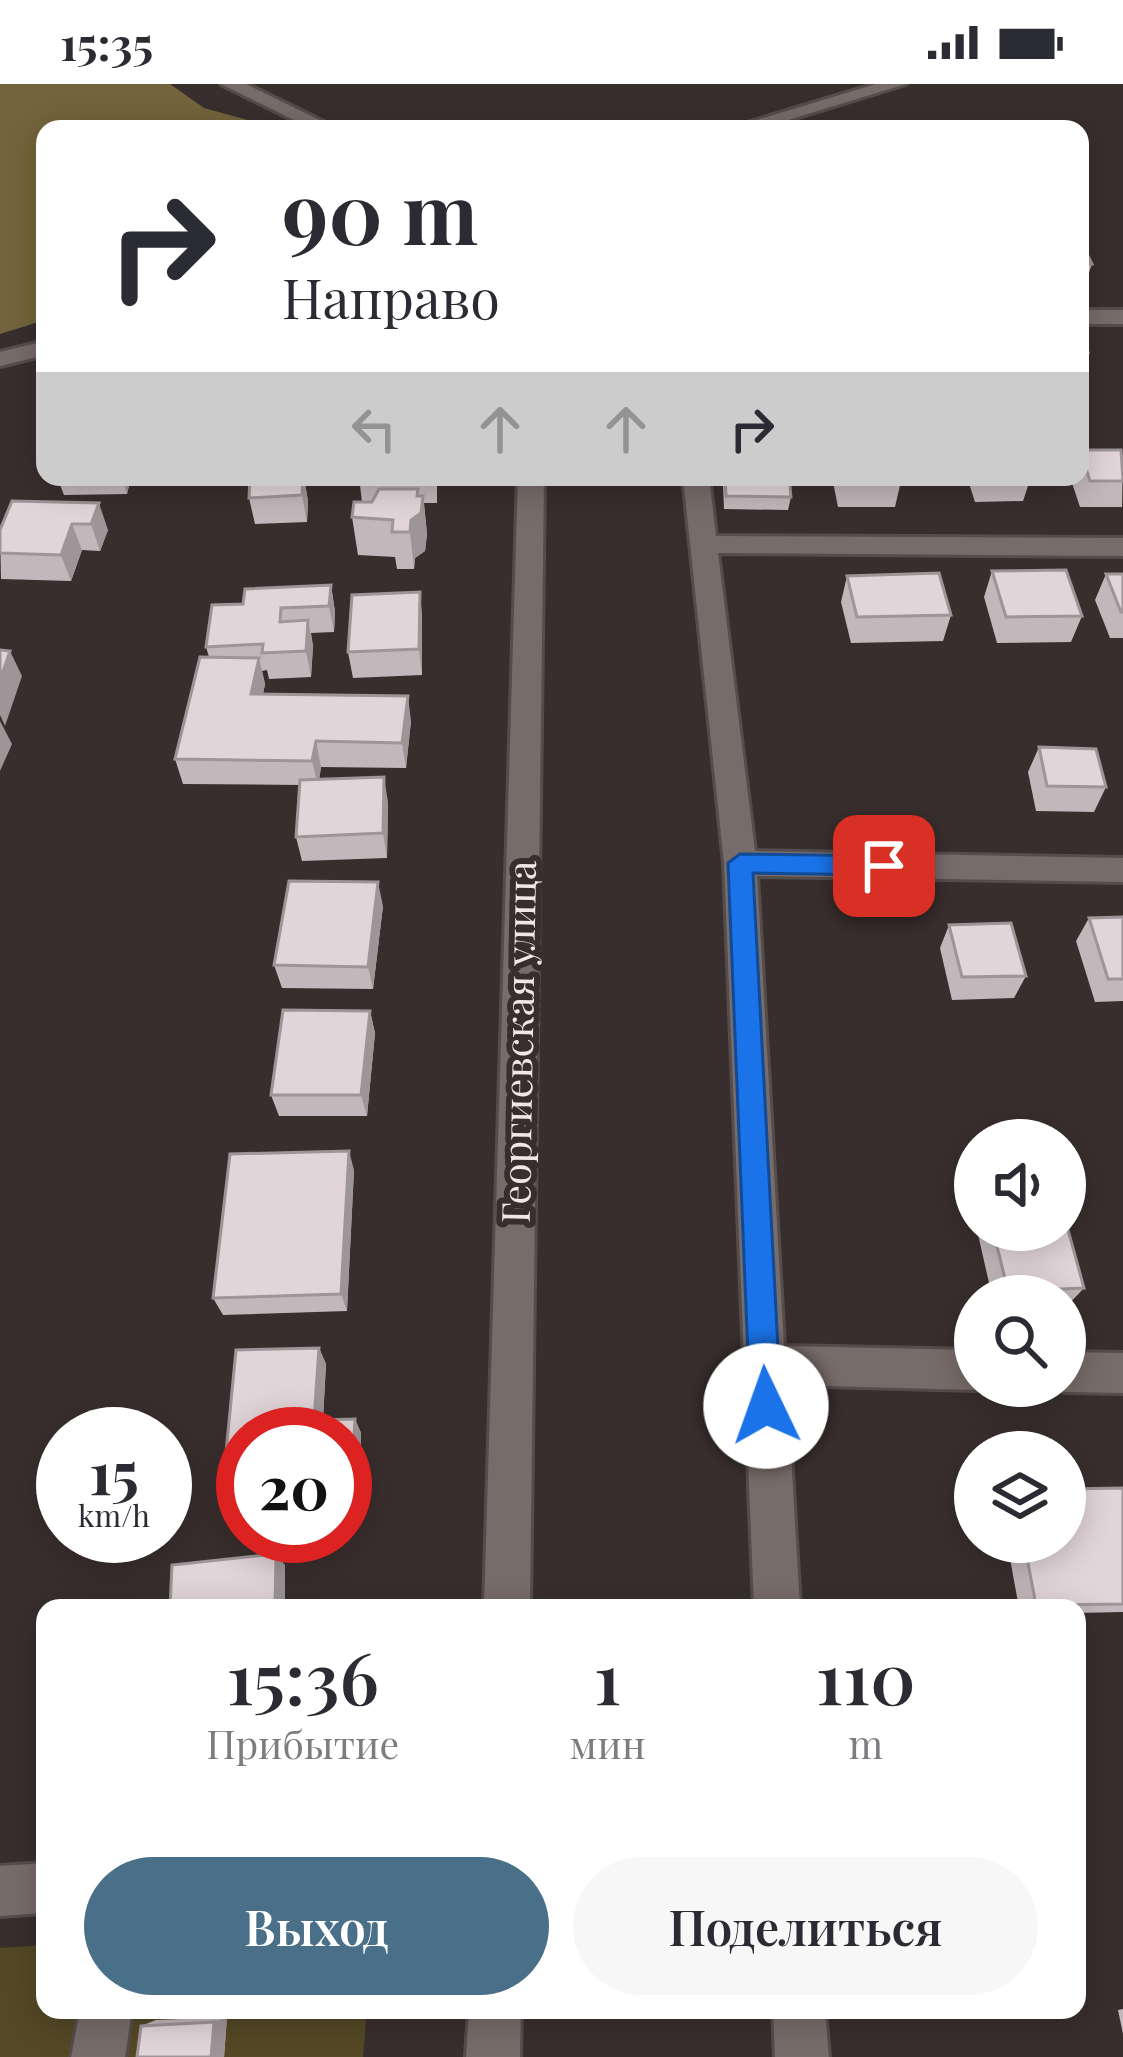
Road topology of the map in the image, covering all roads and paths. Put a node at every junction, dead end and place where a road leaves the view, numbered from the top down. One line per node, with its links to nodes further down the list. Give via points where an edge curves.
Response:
1 (230, 84): 3 (street)
2 (897, 84): 4 (street)
3 (308, 120)
4 (769, 120)
5 (1089, 317): 6 (street)
6 (1123, 317)
7 (36, 349): 8 (street)
8 (0, 359)
9 (530, 486): 19 (street, Георгиевская улица)
10 (697, 486): 11 (street)
11 (704, 544): 12 (street); 13 (street)
12 (1123, 547)
13 (740, 863): 14 (street); 15 (street)
14 (1123, 869)
15 (763, 1365): 16 (street); 20 (street)
16 (954, 1370)
17 (1086, 1372): 18 (street)
18 (1123, 1373)
19 (507, 1599)
20 (776, 1599)
21 (36, 1889): 22 (street)
22 (0, 1891)
23 (104, 2019): 26 (street)
24 (495, 2019): 27 (street)
25 (800, 2019): 28 (street)
26 (98, 2057)
27 (493, 2057)
28 (802, 2057)

